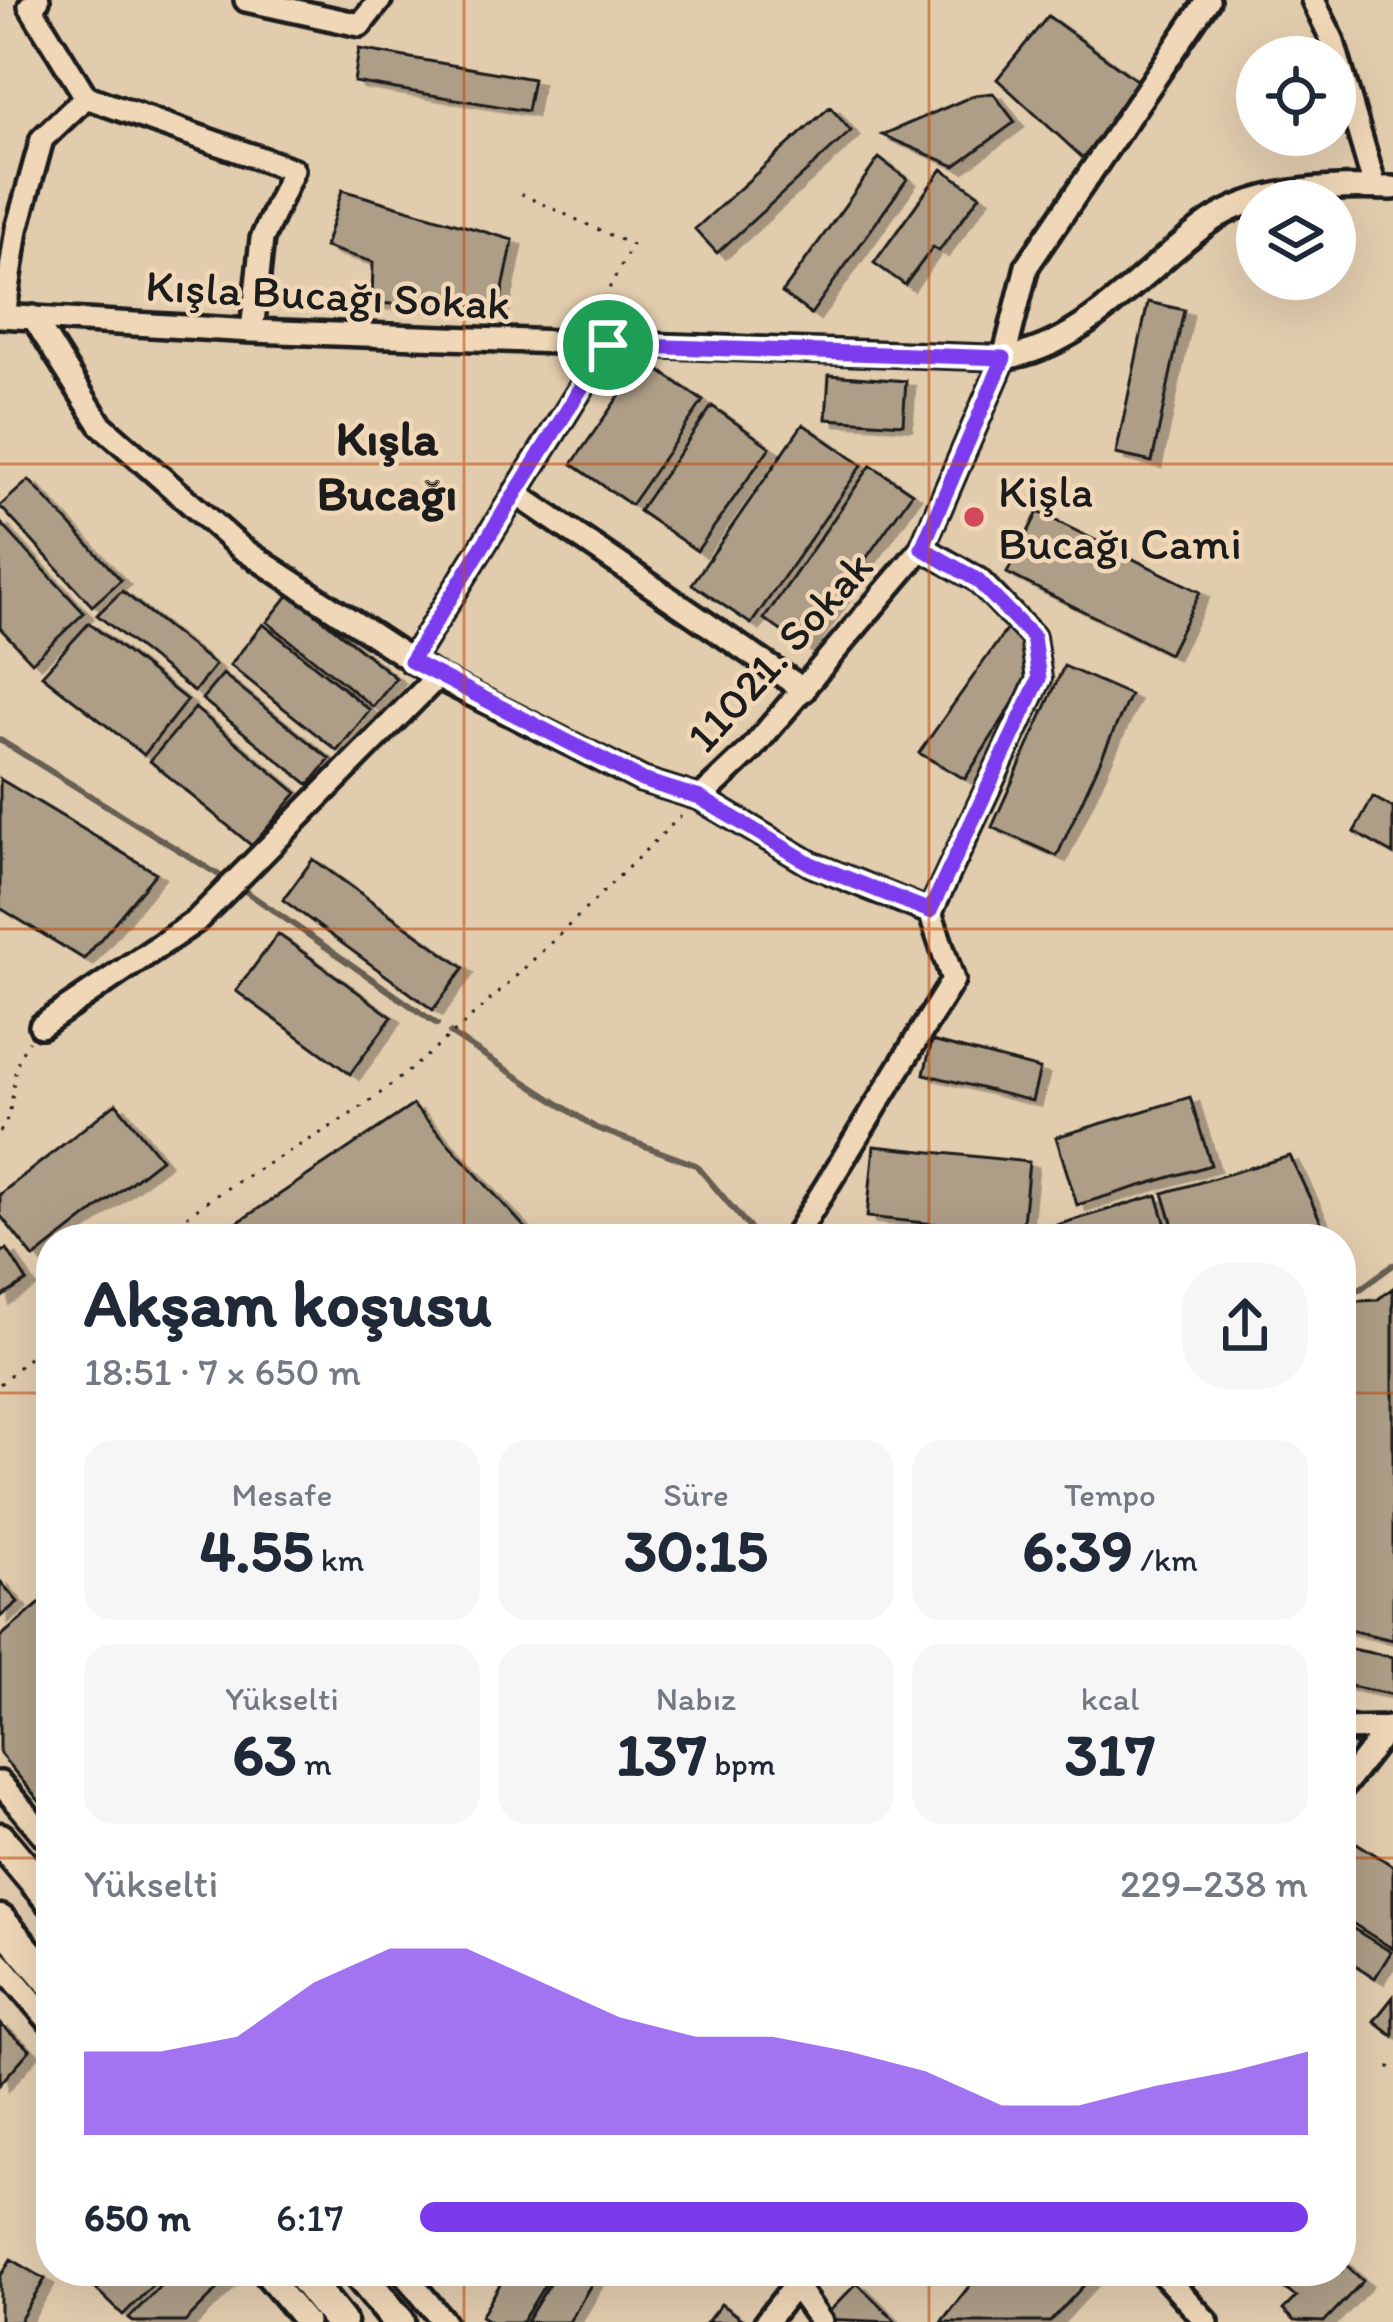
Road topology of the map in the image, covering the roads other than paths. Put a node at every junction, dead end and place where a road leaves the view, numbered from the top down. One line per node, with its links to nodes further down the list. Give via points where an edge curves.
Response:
1 (246, 0): 2 (street, via 360,25)
2 (380, 0)
3 (1208, 0): 12 (street, 11021. Sokak, via 1027,266)
4 (1313, 0): 7 (street)
5 (31, 2): 6 (street)
6 (86, 97): 8 (street, via 42,139); 10 (street, via 293,170 262,239)
7 (1384, 187): 12 (street, Kışla Bucağı Sokak, via 1256,200 1214,219 1065,338)
8 (2, 316): 9 (street, Kışla Bucağı Sokak)
9 (33, 317): 10 (street, Kışla Bucağı Sokak); 15 (street, via 100,424 241,548)
10 (252, 331): 11 (street, Kışla Bucağı Sokak)
11 (608, 345): 12 (street, Kışla Bucağı Sokak); 13 (street)
12 (1004, 358): 14 (street, 11021. Sokak)
13 (515, 493): 15 (street); 17 (street)
14 (922, 548): 17 (street, 11021. Sokak); 19 (street, via 977,580 1033,637 1039,679)
15 (411, 661): 16 (street)
16 (437, 677): 18 (street, via 642,780); 20 (street, via 196,921)
17 (804, 690): 18 (street, 11021. Sokak)
18 (700, 798): 19 (street, via 811,864)
19 (930, 911): 21 (street, via 953,980)
20 (40, 1026)
21 (803, 1224)
22 (1356, 1729): 23 (street, via 1388,1728)
23 (1356, 1770)
24 (0, 1783): 25 (street)
25 (36, 1825)
26 (0, 1839): 27 (highway)
27 (36, 1877)
28 (0, 1921): 30 (highway)
29 (0, 1963): 31 (street)
30 (36, 1963)
31 (36, 2005)
32 (276, 2286): 39 (street)
33 (311, 2286): 40 (highway)
34 (369, 2286): 41 (highway)
35 (414, 2286): 42 (street)
36 (794, 2286): 43 (street)
37 (804, 2286): 44 (street)
38 (1174, 2286): 45 (street)
39 (306, 2322)
40 (340, 2322)
41 (399, 2322)
42 (444, 2322)
43 (766, 2322)
44 (820, 2322)
45 (1207, 2322)

